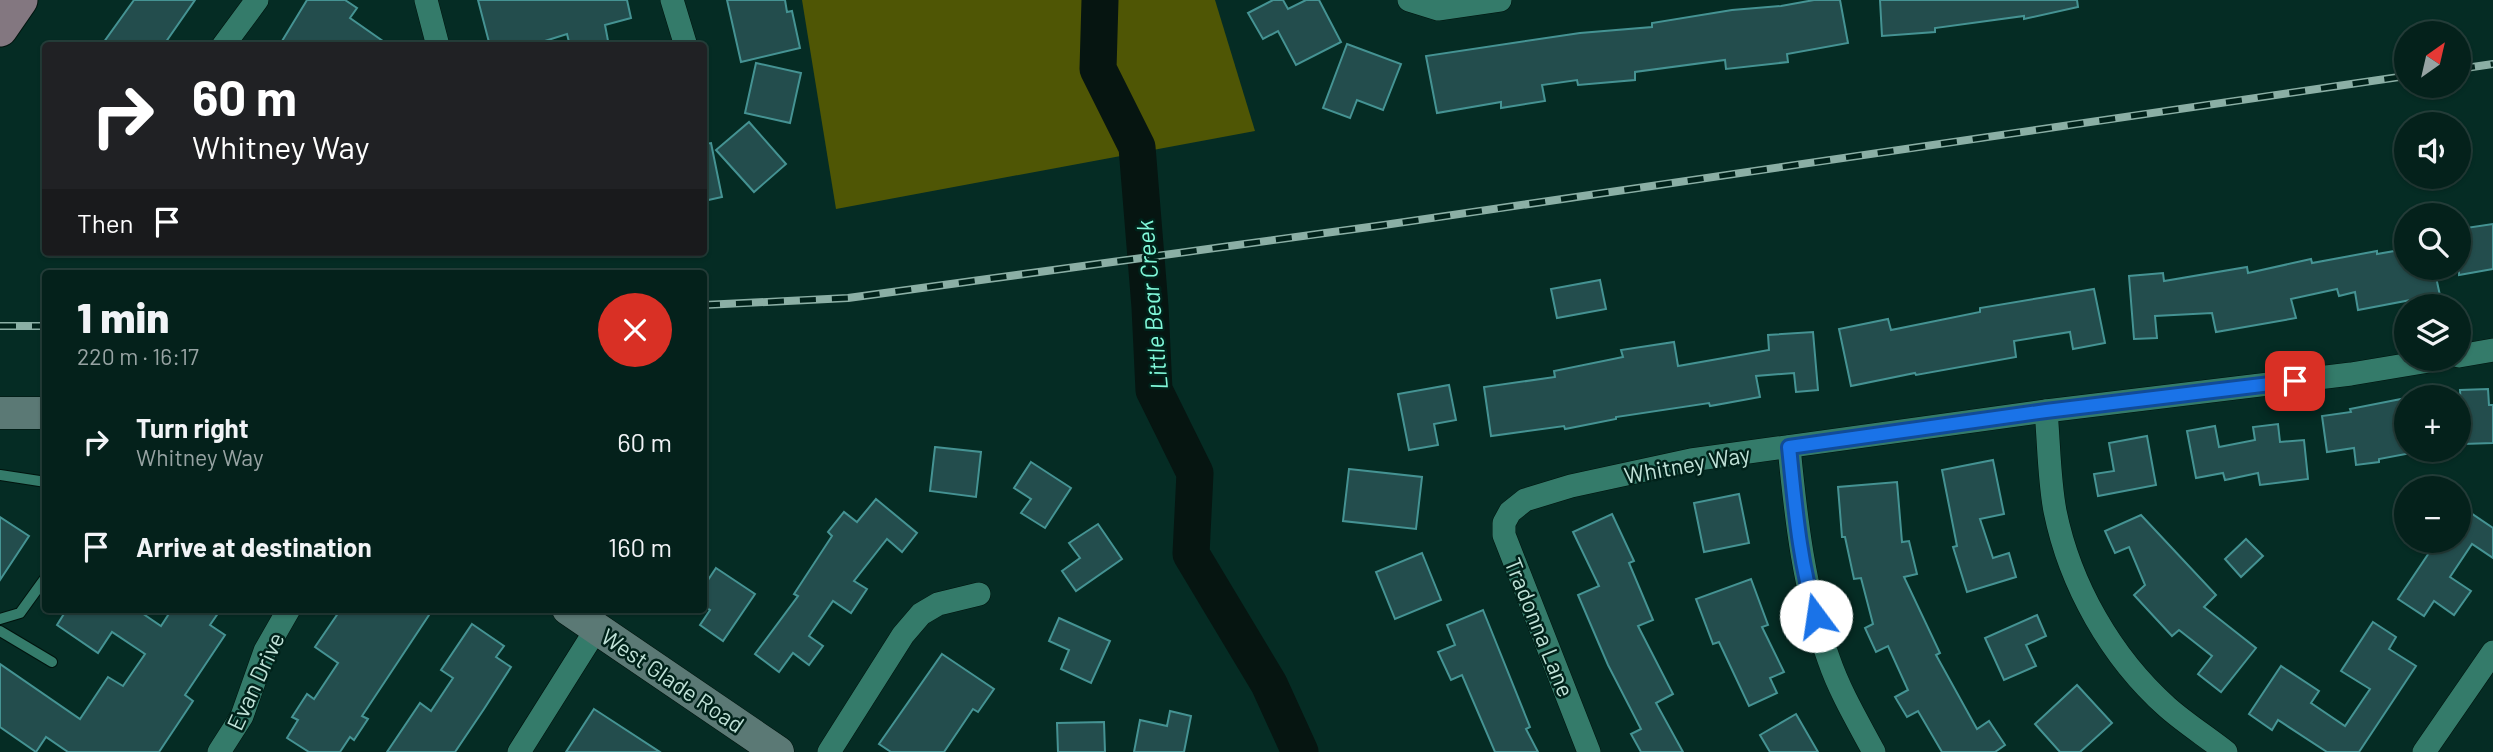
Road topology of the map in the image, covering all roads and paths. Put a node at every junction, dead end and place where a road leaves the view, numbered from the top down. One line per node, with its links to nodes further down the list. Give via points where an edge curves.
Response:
1 (20, 0): 7 (main road)
2 (257, 0): 8 (street)
3 (426, 0): 9 (street)
4 (673, 0): 10 (street)
5 (1409, 0): 6 (street, via 1438,9)
6 (1500, 0)
7 (0, 29)
8 (226, 42)
9 (437, 42)
10 (685, 42)
11 (2493, 350): 12 (street)
12 (2471, 354)
13 (2394, 367): 14 (street, Whitney Way)
14 (2046, 411): 17 (street, Whitney Way); 36 (street, via 2055,509 2067,557 2093,612 2124,662 2167,707)
15 (0, 413): 16 (main road)
16 (42, 413)
17 (1789, 447): 20 (street, Whitney Way, via 1691,460 1571,486); 35 (street, via 1809,594 1829,660)
18 (0, 475): 19 (lane)
19 (42, 481)
20 (1519, 505): 34 (street, Tradonna Lane, via 1504,523 1504,535)
21 (42, 583): 25 (lane, via 20,613)
22 (979, 594): 33 (street, via 938,604 922,614 903,635)
23 (287, 613): 30 (street, Evan Drive, via 265,651 242,716)
24 (574, 613): 26 (main road, West Glade Road)
25 (0, 619)
26 (597, 628): 31 (street); 32 (main road, West Glade Road)
27 (0, 631): 29 (lane)
28 (2493, 652): 37 (street)
29 (52, 662)
30 (219, 752)
31 (519, 752)
32 (778, 752)
33 (829, 752)
34 (1589, 752)
35 (1874, 752)
36 (2226, 752)
37 (2424, 752)

